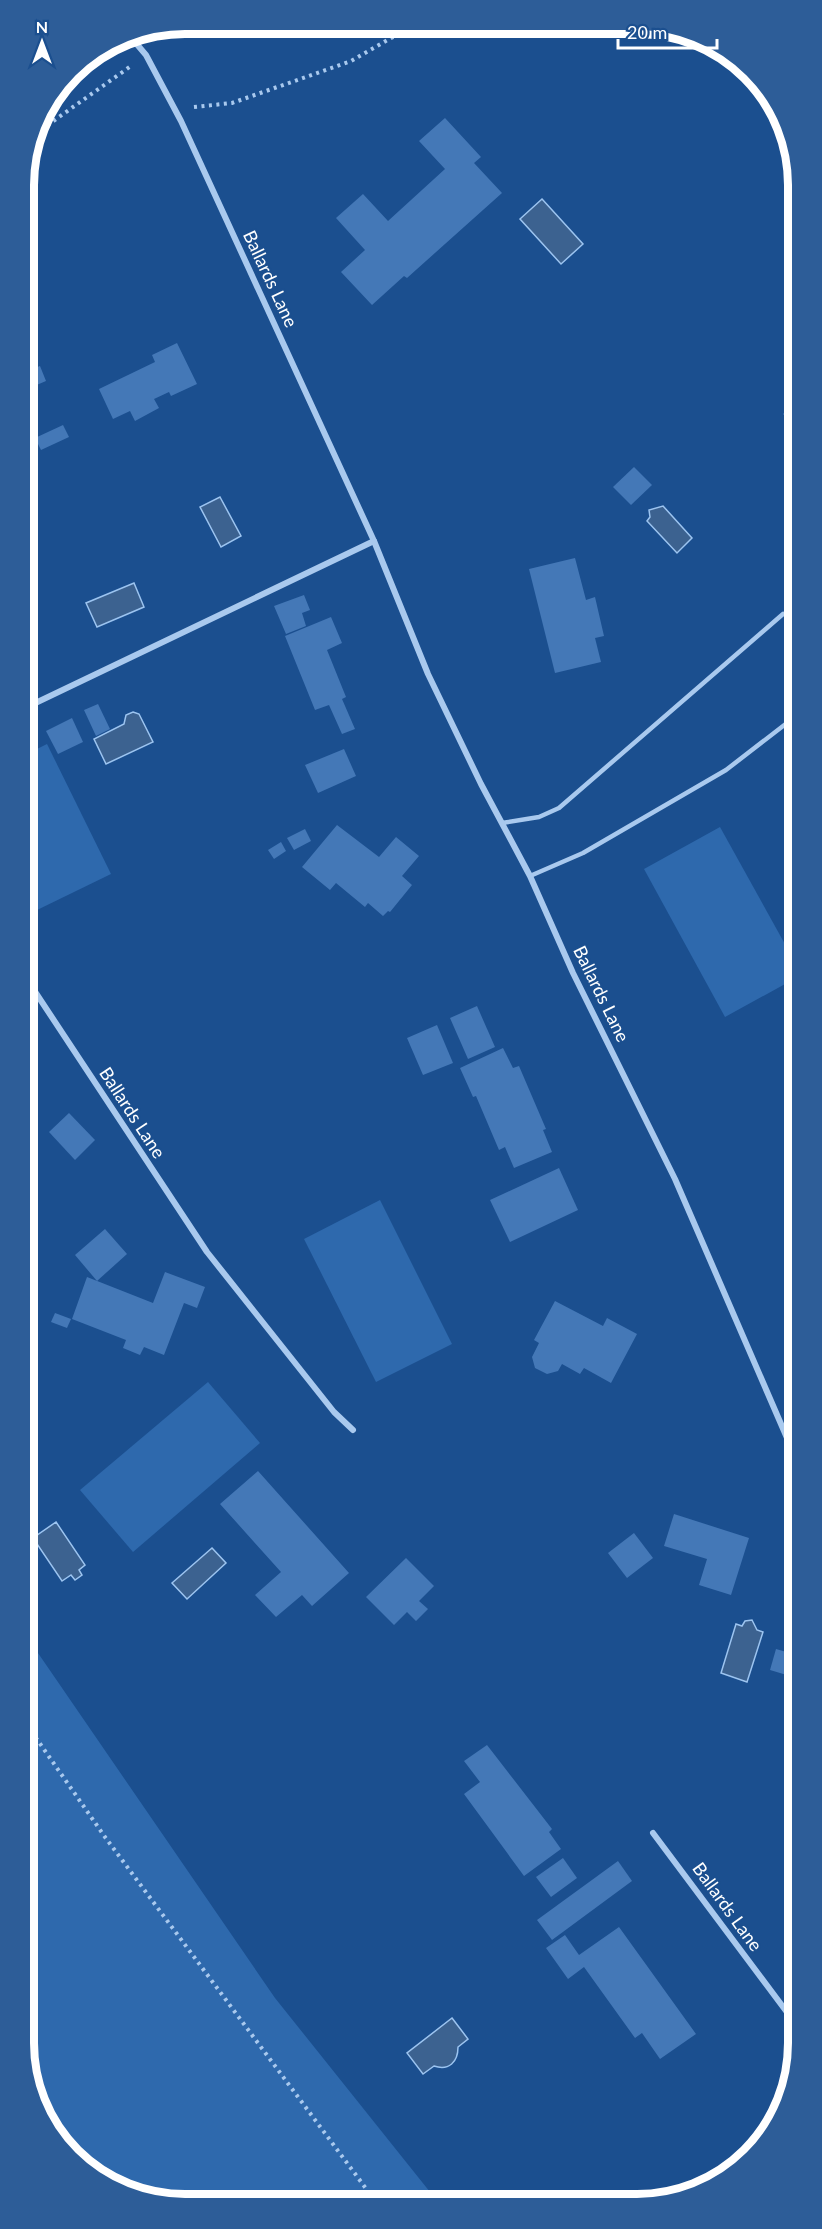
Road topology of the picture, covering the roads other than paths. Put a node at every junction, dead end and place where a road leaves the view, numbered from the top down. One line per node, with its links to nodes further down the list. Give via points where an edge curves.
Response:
1 (135, 43): 2 (street, Ballards Lane, via 175,110)
2 (374, 541): 4 (street); 6 (street, Ballards Lane, via 428,674)
3 (783, 614): 6 (lane, via 559,808 539,817)
4 (35, 703)
5 (788, 722): 7 (lane, via 726,770 583,853)
6 (502, 823): 7 (street, Ballards Lane)
7 (530, 876): 10 (street, Ballards Lane, via 679,1188)
8 (35, 991): 9 (street, Ballards Lane, via 207,1252 334,1413)
9 (352, 1430)
10 (787, 1439)
11 (653, 1833): 12 (street, Ballards Lane)
12 (787, 2012)

